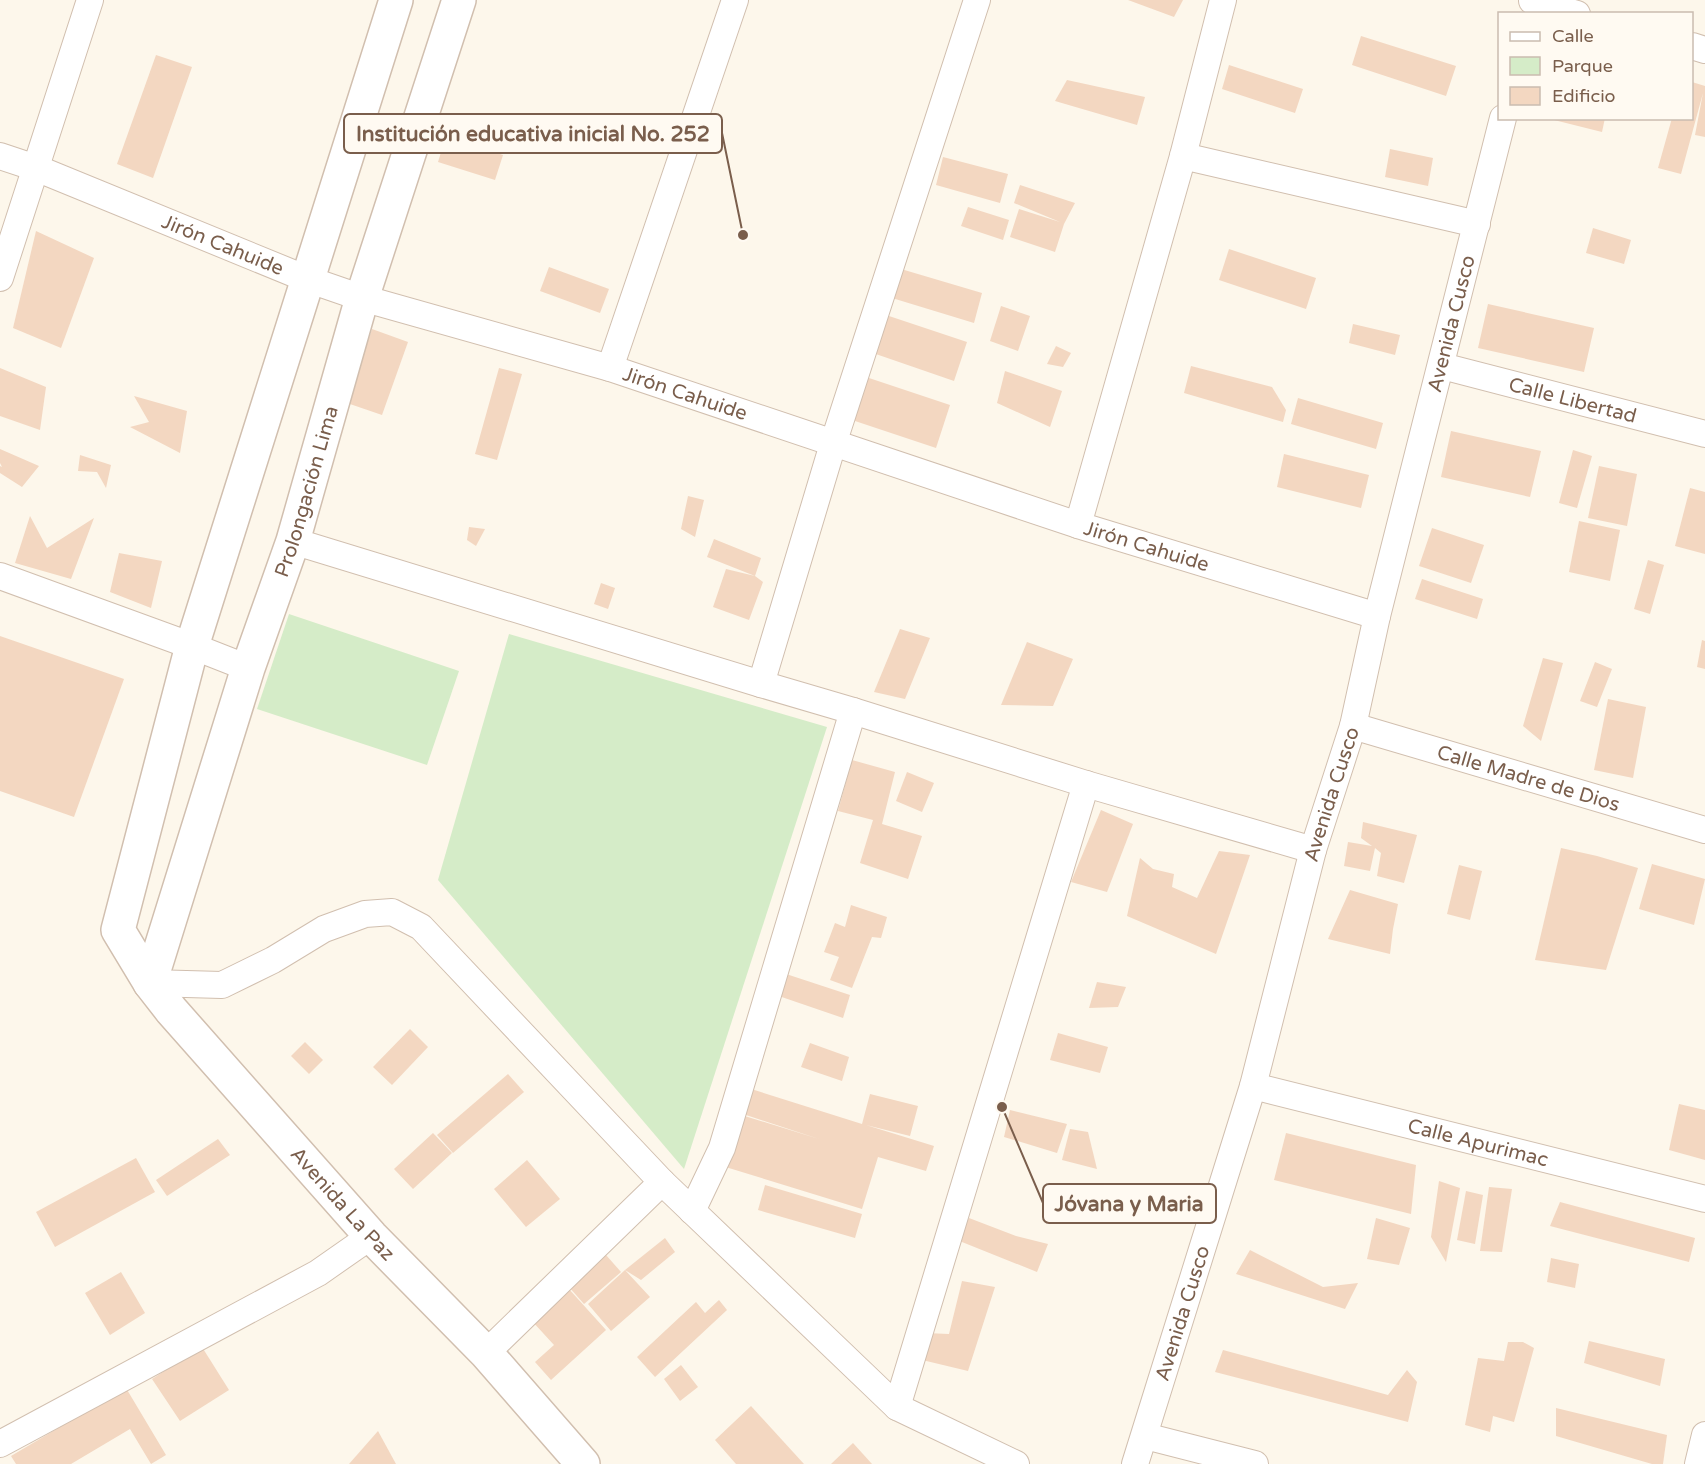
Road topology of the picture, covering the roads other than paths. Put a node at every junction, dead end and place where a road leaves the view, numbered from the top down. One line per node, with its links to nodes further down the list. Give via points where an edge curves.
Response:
1 (90, 0): 12 (street)
2 (396, 0): 15 (street)
3 (459, 0): 16 (street, Prolongación Lima)
4 (735, 0): 18 (street)
5 (977, 0): 20 (street)
6 (1222, 0): 11 (street)
7 (1531, 5): 8 (street)
8 (1567, 12)
9 (1503, 120): 13 (street, Avenida Cusco)
10 (0, 156): 12 (street, Jirón Cahuide)
11 (1183, 156): 13 (street); 21 (street)
12 (36, 168): 14 (street); 15 (street, Jirón Cahuide)
13 (1477, 224): 17 (street, Avenida Cusco)
14 (0, 279)
15 (307, 279): 16 (street, Jirón Cahuide); 25 (street)
16 (362, 298): 18 (street, Jirón Cahuide); 22 (street, Prolongación Lima)
17 (1442, 366): 19 (street, Calle Libertad); 24 (street, Avenida Cusco)
18 (610, 368): 20 (street, Jirón Cahuide)
19 (1705, 434)
20 (833, 444): 21 (street, Jirón Cahuide); 27 (street)
21 (1078, 525): 24 (street, Jirón Cahuide)
22 (293, 541): 26 (street, Prolongación Lima); 27 (street)
23 (0, 576): 25 (street)
24 (1377, 616): 29 (street, Avenida Cusco)
25 (192, 646): 26 (street); 33 (street, Avenida La Paz, via 117,930)
26 (248, 668): 33 (street, Prolongación Lima)
27 (761, 684): 28 (street)
28 (853, 711): 30 (street); 37 (street, via 722,1148)
29 (1353, 726): 31 (street, Calle Madre de Dios); 32 (street, Avenida Cusco)
30 (1086, 784): 32 (street); 40 (street)
31 (1705, 830)
32 (1313, 850): 34 (street, Avenida Cusco)
33 (150, 983): 35 (street, via 222,985 324,929 364,914 392,912 421,927); 38 (street, Avenida La Paz)
34 (1253, 1086): 36 (street, Calle Apurimac); 42 (street, Avenida Cusco)
35 (662, 1182): 37 (street); 39 (street)
36 (1705, 1199)
37 (692, 1211): 40 (street)
38 (371, 1236): 39 (street, Avenida La Paz); 43 (street, via 318,1273)
39 (486, 1353): 44 (street, Avenida La Paz)
40 (897, 1407): 45 (street)
41 (1705, 1435): 48 (street)
42 (1145, 1436): 46 (street, Avenida Cusco); 47 (street)
43 (0, 1444)
44 (583, 1464)
45 (1016, 1464)
46 (1135, 1464)
47 (1255, 1464)
48 (1698, 1464)

